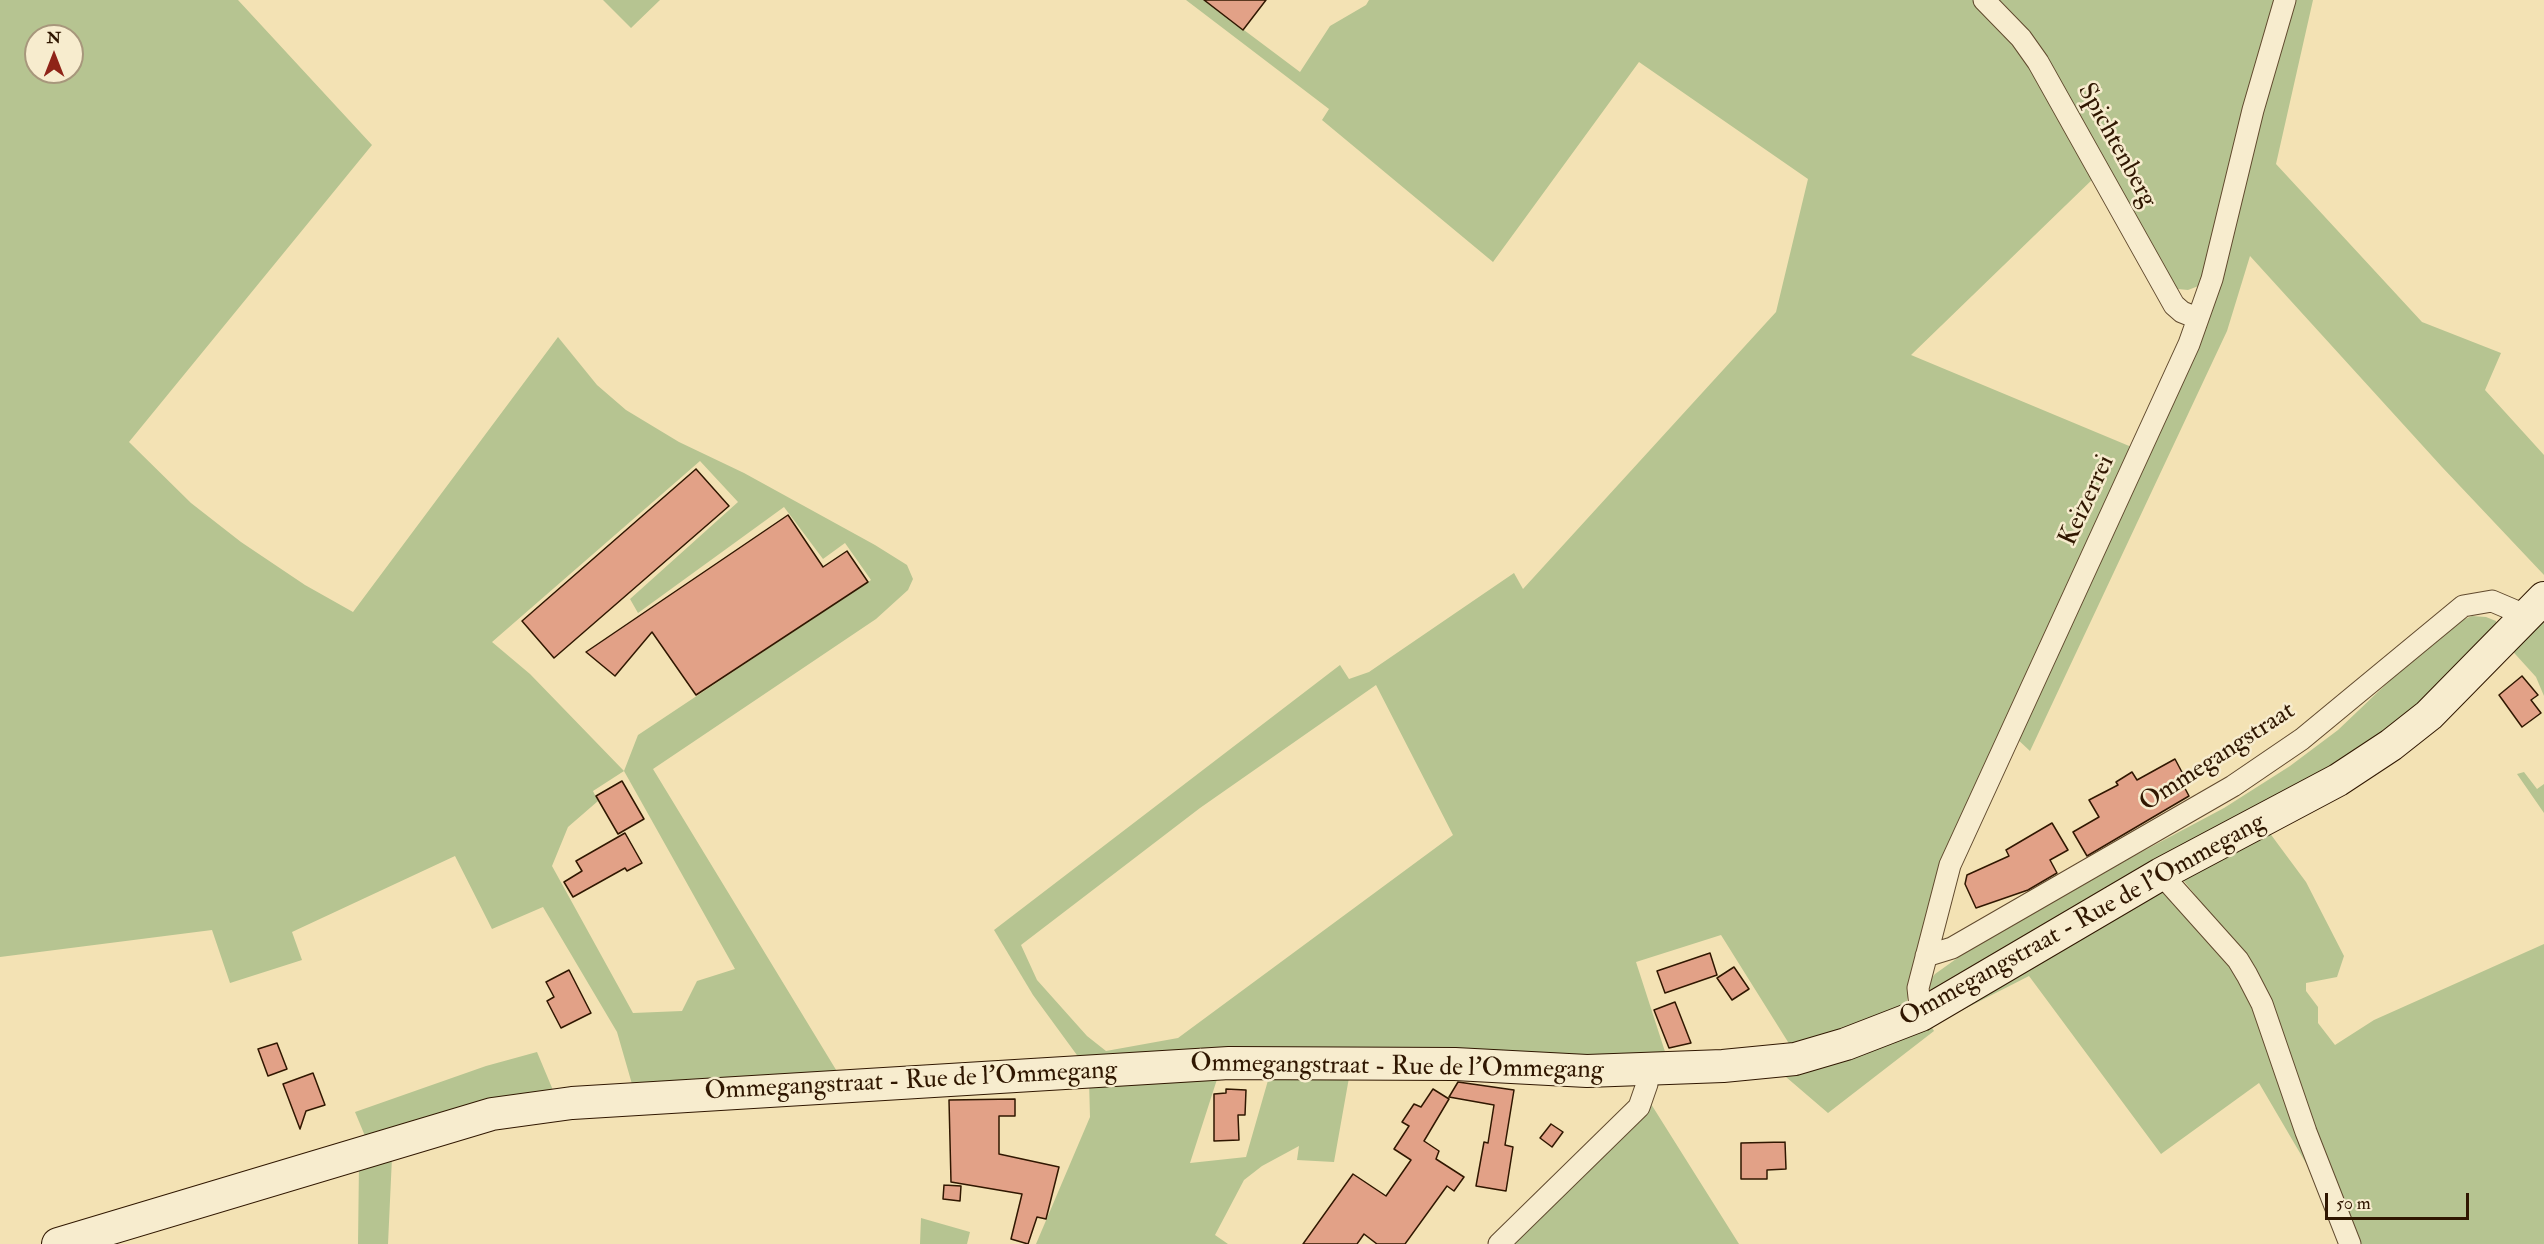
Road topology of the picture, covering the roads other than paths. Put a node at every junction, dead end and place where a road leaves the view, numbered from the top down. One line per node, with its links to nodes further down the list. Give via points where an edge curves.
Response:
1 (1984, 0): 3 (street, Spichtenberg, via 2038,62 2174,305)
2 (2285, 0): 3 (street, Keizerrei, via 2253,110 2212,279)
3 (2197, 318): 6 (street, Keizerrei, via 2172,385 1950,865)
4 (2535, 606): 5 (main road, Ommegangstraat - Rue de l'Ommegang, via 2446,698 2391,745 2338,780); 6 (street, Ommegangstraat, via 2492,602 2463,606 2302,739 2233,786 1952,948)
5 (2161, 874): 7 (main road, Ommegangstraat - Rue de l'Ommegang); 11 (street, via 2238,960 2262,1004)
6 (1926, 956): 7 (street, Keizerrei, via 1918,987)
7 (1921, 1015): 8 (main road, Ommegangstraat - Rue de l'Ommegang, via 1796,1059)
8 (1646, 1069): 9 (main road, Ommegangstraat - Rue de l'Ommegang, via 1229,1063 572,1103 492,1114); 10 (street, via 1647,1084 1639,1107)
9 (58, 1244)
10 (1500, 1244)
11 (2350, 1244)

